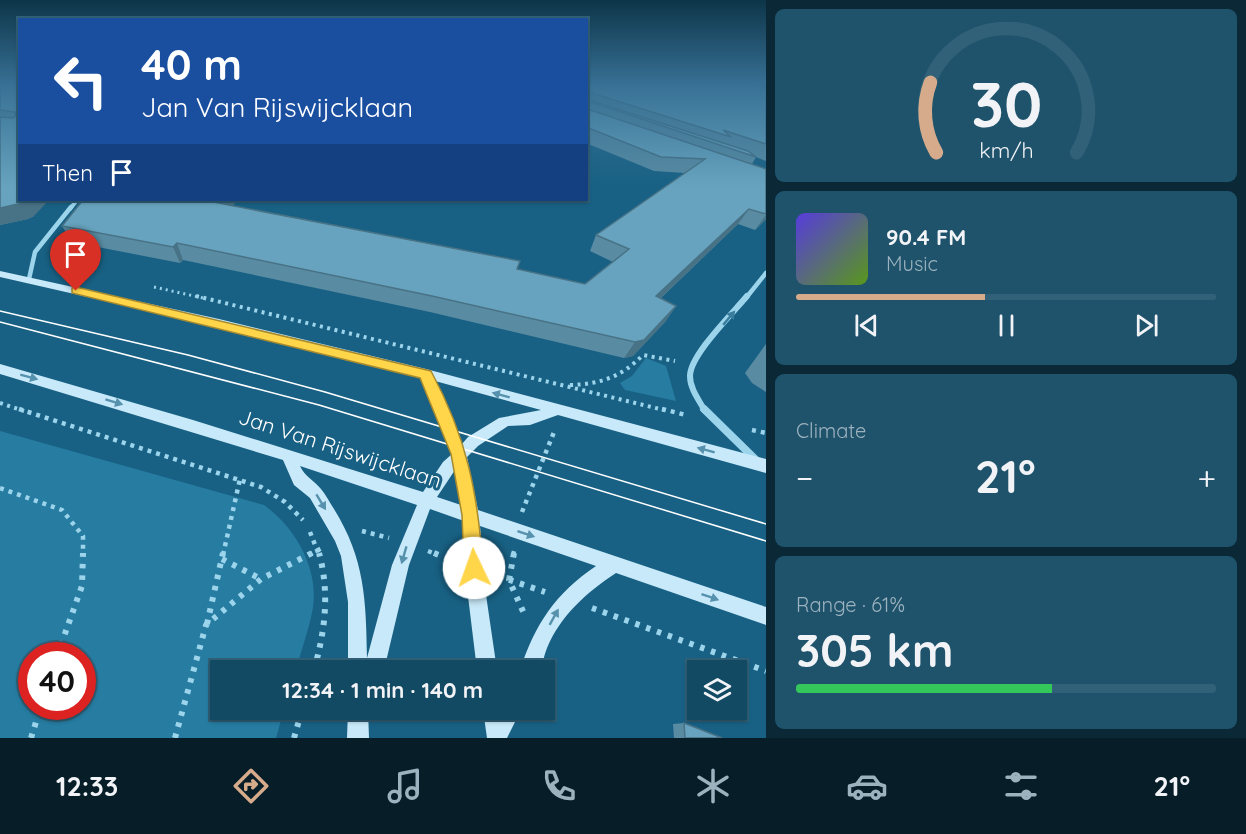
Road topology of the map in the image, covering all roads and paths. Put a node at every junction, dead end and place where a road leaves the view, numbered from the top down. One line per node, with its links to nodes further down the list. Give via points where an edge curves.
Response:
1 (75, 201): 4 (street, via 34,252)
2 (0, 273): 4 (main road)
3 (766, 273): 5 (street, one-way to 3)
4 (29, 279): 7 (main road)
5 (693, 364): 8 (path, via 643,355 614,380); 11 (street, via 691,385)
6 (0, 369): 13 (main road, Jan Van Rijswijcklaan, one-way to 13)
7 (426, 374): 10 (main road, one-way to 7); 12 (main road)
8 (564, 385): 10 (path); 11 (path)
9 (0, 403): 15 (path)
10 (558, 410): 12 (main road, via 504,422); 14 (main road, one-way to 10); 19 (path, via 553,436 525,499)
11 (714, 422): 14 (street)
12 (459, 454): 17 (main road); 18 (main road)
13 (288, 456): 17 (main road, Jan Van Rijswijcklaan); 31 (main road, one-way to 31, via 298,480 315,493 349,556 357,602)
14 (764, 466)
15 (240, 479): 20 (path, via 285,502 304,520); 21 (path)
16 (0, 488): 28 (path, via 62,510 83,536 82,586)
17 (426, 501): 18 (main road, Jan Van Rijswijcklaan); 32 (main road, one-way to 32, via 407,544)
18 (471, 515): 19 (main road, Jan Van Rijswijcklaan); 33 (main road)
19 (517, 531): 22 (main road, Jan Van Rijswijcklaan, one-way to 22); 24 (path)
20 (319, 550): 23 (path); 30 (path, via 327,582 326,615)
21 (222, 559): 23 (path); 27 (path)
22 (614, 564): 25 (main road); 26 (main road, Jan Van Rijswijcklaan, one-way to 26)
23 (261, 579): 27 (path)
24 (509, 580): 25 (path); 29 (path)
25 (566, 598): 29 (main road, one-way to 25); 35 (path)
26 (766, 616)
27 (206, 625): 45 (path)
28 (62, 642)
29 (538, 646): 34 (main road)
30 (316, 660)
31 (358, 660)
32 (377, 660)
33 (487, 660)
34 (533, 660)
35 (766, 671)
36 (37, 720): 44 (path)
37 (299, 720): 46 (path)
38 (358, 720): 42 (main road)
39 (362, 720): 42 (main road)
40 (494, 720): 43 (main road)
41 (505, 720): 43 (main road)
42 (359, 735)
43 (497, 737)
44 (31, 738)
45 (176, 738)
46 (294, 738)

